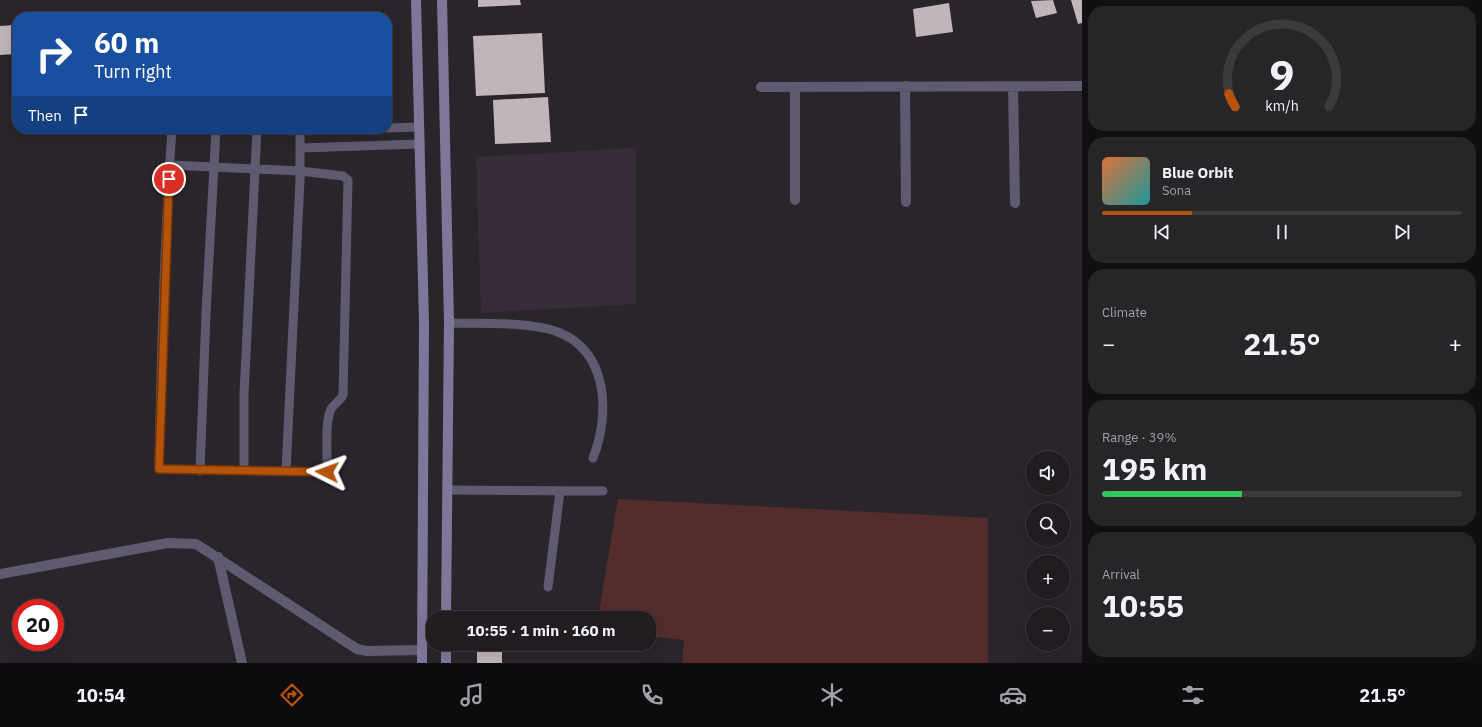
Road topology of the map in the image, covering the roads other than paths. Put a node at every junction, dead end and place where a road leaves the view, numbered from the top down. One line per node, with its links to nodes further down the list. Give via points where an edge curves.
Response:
1 (442, 0): 23 (main road)
2 (415, 1): 8 (main road)
3 (905, 86): 4 (street); 7 (street); 21 (street)
4 (1013, 86): 5 (street); 22 (street)
5 (1082, 86)
6 (761, 87): 7 (street)
7 (795, 87): 20 (street)
8 (419, 127): 9 (lane); 14 (main road)
9 (392, 128)
10 (172, 134): 16 (lane)
11 (216, 134): 17 (lane)
12 (257, 134): 18 (lane)
13 (300, 134): 15 (lane)
14 (420, 144): 15 (lane); 35 (main road, via 424,323)
15 (300, 148): 19 (lane)
16 (170, 165): 17 (lane); 26 (lane, via 159,469)
17 (213, 167): 18 (lane); 26 (lane)
18 (256, 169): 19 (lane); 25 (lane, via 245,388)
19 (300, 171): 27 (lane); 27 (lane, via 343,176 348,182 344,379 343,395 332,408 327,422 327,472)
20 (795, 200)
21 (906, 202)
22 (1015, 203)
23 (449, 323): 24 (lane, via 498,323 557,331 584,349 594,364 604,398 601,432); 28 (main road)
24 (593, 458)
25 (244, 470): 26 (lane); 27 (lane)
26 (200, 471)
27 (286, 471)
28 (446, 490): 29 (lane); 34 (main road)
29 (560, 491): 30 (lane); 33 (lane)
30 (603, 491)
31 (218, 557): 32 (street, via 196,544 168,543); 35 (street, via 357,649); 37 (street)
32 (0, 574)
33 (548, 587)
34 (446, 611)
35 (422, 650): 38 (main road)
36 (446, 651): 39 (main road)
37 (242, 663)
38 (422, 663)
39 (446, 663)

